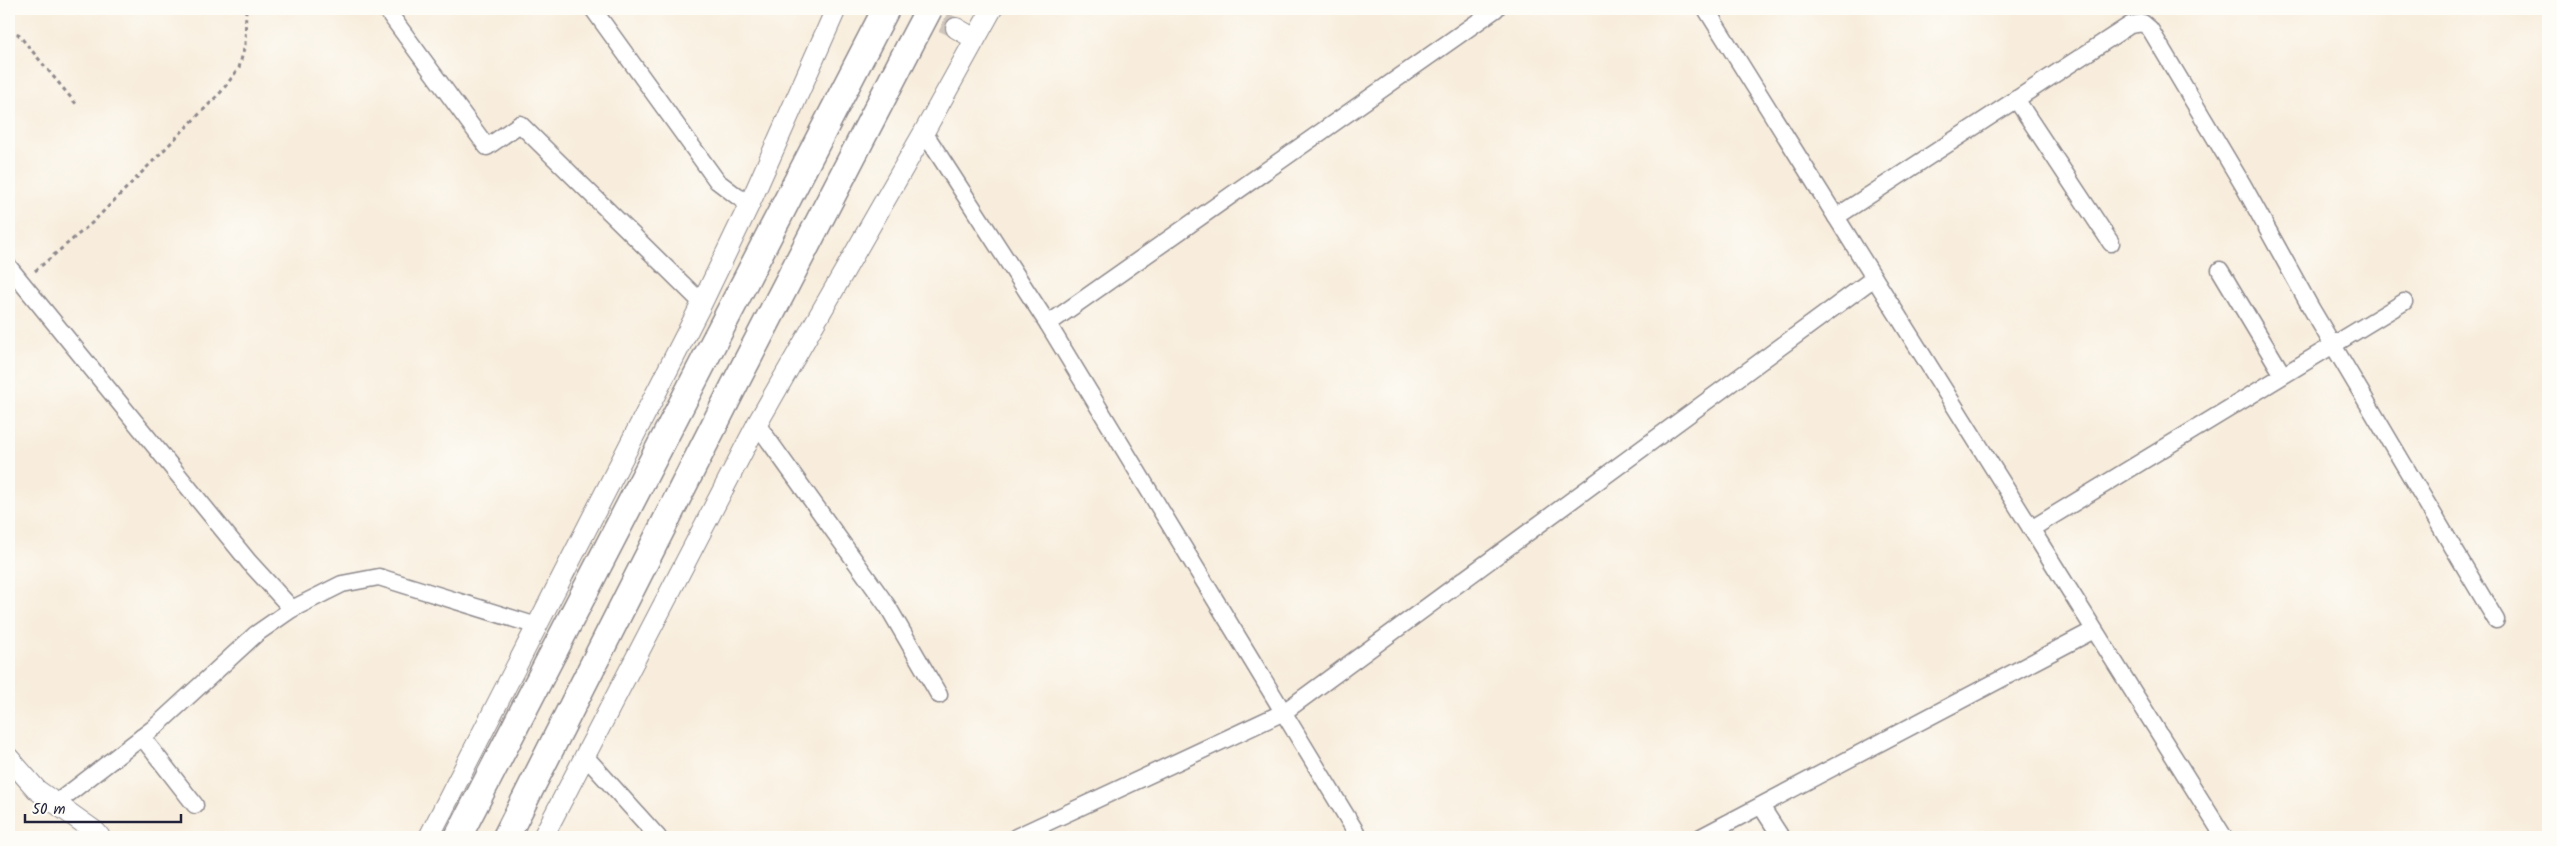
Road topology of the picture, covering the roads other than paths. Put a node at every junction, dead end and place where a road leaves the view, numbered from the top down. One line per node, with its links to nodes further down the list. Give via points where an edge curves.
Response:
1 (386, 9): 20 (street, via 487,147 520,124)
2 (593, 9): 13 (street, via 717,181)
3 (836, 9): 13 (street)
4 (886, 9): 40 (highway)
5 (929, 9): 41 (highway, bridge)
6 (992, 9): 10 (street)
7 (1496, 9): 21 (street)
8 (1706, 9): 14 (street)
9 (956, 28): 10 (street)
10 (975, 39): 12 (street)
11 (2016, 99): 14 (street); 15 (street); 22 (street, via 2130,25 2139,22 2147,26 2243,185)
12 (924, 132): 21 (street); 24 (street)
13 (750, 203): 20 (street)
14 (1836, 217): 18 (street)
15 (2111, 242)
16 (9, 267): 26 (street, via 249,562)
17 (2220, 270): 23 (street)
18 (1874, 278): 25 (street); 31 (street)
19 (2404, 302): 22 (street)
20 (702, 303): 28 (street)
21 (1048, 324): 31 (street)
22 (2333, 345): 23 (street); 27 (street)
23 (2283, 376): 25 (street)
24 (757, 424): 30 (street, via 888,608); 33 (street)
25 (2031, 529): 29 (street)
26 (292, 609): 28 (street, via 342,584 379,577); 32 (street, via 256,634)
27 (2496, 620)
28 (537, 626): 39 (street)
29 (2094, 630): 37 (street); 48 (street)
30 (939, 695)
31 (1284, 712): 44 (street); 45 (street)
32 (142, 737): 35 (street); 36 (street)
33 (584, 756): 42 (street); 43 (street)
34 (9, 758): 35 (street, via 36,790)
35 (56, 804): 38 (street)
36 (195, 805)
37 (1761, 806): 46 (street); 47 (street)
38 (100, 837)
39 (429, 837)
40 (458, 837)
41 (506, 837)
42 (543, 837)
43 (658, 837)
44 (1016, 837)
45 (1360, 837)
46 (1701, 837)
47 (1781, 837)
48 (2224, 837)

